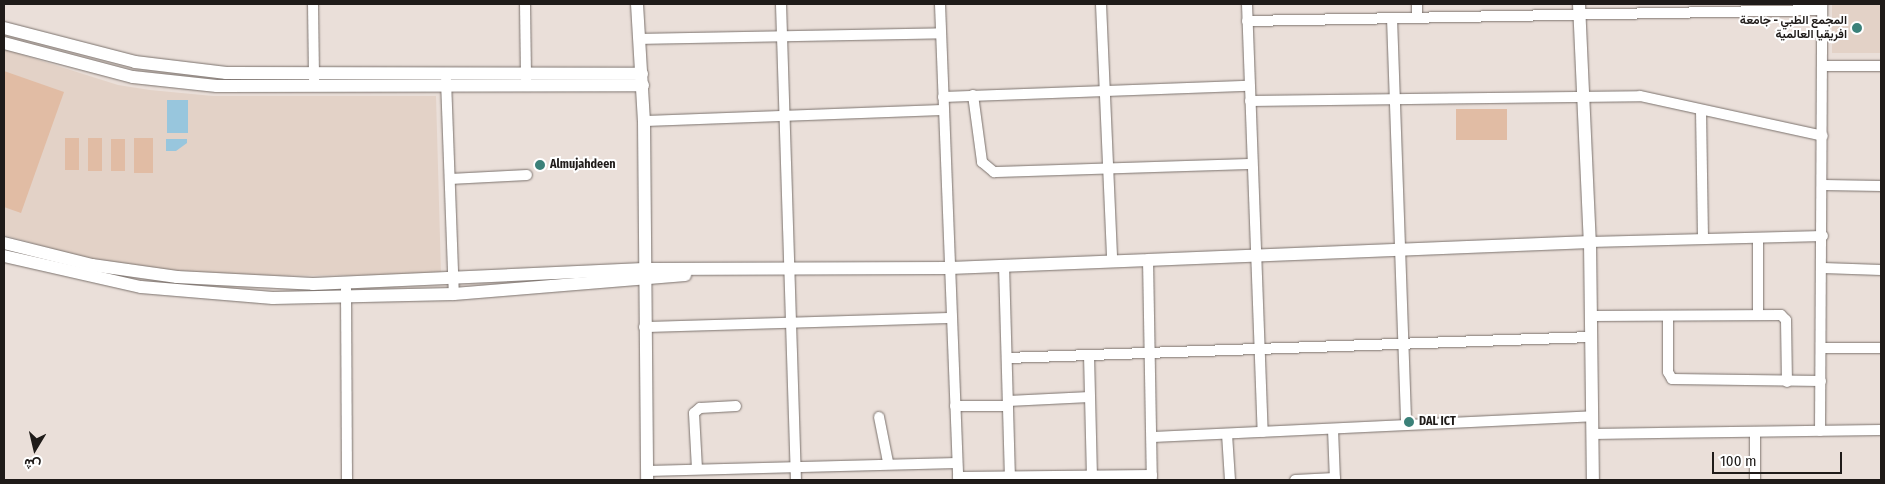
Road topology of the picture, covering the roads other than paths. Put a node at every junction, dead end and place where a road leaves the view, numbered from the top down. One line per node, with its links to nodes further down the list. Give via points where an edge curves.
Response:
1 (314, 4): 23 (street)
2 (525, 4): 21 (street)
3 (637, 4): 17 (street)
4 (781, 4): 16 (street)
5 (940, 4): 15 (street)
6 (1101, 4): 29 (street)
7 (1247, 4): 13 (street)
8 (1416, 4): 11 (street)
9 (1822, 7): 10 (street); 19 (street)
10 (1579, 8): 11 (street); 31 (street)
11 (1417, 17): 12 (street)
12 (1392, 18): 13 (street); 33 (street)
13 (1247, 21): 26 (street)
14 (4, 28): 23 (street, via 148,65 226,73)
15 (941, 33): 16 (street); 32 (street)
16 (782, 38): 17 (street); 37 (street)
17 (640, 39): 24 (street)
18 (4, 43): 27 (street, via 148,79)
19 (1822, 66): 20 (street); 39 (street)
20 (1881, 66)
21 (526, 72): 22 (street); 24 (street); 25 (street)
22 (447, 73): 23 (street); 28 (street)
23 (314, 74): 27 (street)
24 (642, 79): 25 (street); 38 (street)
25 (526, 86): 28 (street)
26 (1249, 86): 29 (street); 34 (street)
27 (313, 88): 28 (street)
28 (446, 88): 43 (street)
29 (1106, 89): 30 (street); 41 (street)
30 (973, 95): 32 (street); 41 (street, via 982,162 988,170)
31 (1584, 95): 33 (street); 36 (street, via 1640,96); 49 (street)
32 (943, 97): 35 (street)
33 (1395, 99): 34 (street); 51 (street)
34 (1250, 101): 40 (street)
35 (944, 110): 37 (street); 57 (street)
36 (1701, 110): 39 (street); 46 (street)
37 (785, 116): 38 (street); 59 (street)
38 (644, 121): 61 (street)
39 (1823, 136): 44 (street)
40 (1252, 164): 41 (street); 53 (street)
41 (1108, 169): 55 (street)
42 (527, 175): 43 (street)
43 (450, 179): 62 (street)
44 (1824, 185): 45 (street); 47 (street)
45 (1881, 186)
46 (1703, 236): 48 (street); 49 (street)
47 (1823, 236): 48 (street); 58 (street)
48 (1758, 238): 65 (street)
49 (1590, 242): 51 (street); 66 (street)
50 (4, 243): 63 (street, via 92,265 177,277)
51 (1400, 250): 53 (street); 72 (street)
52 (4, 256): 63 (street, via 141,287 235,296)
53 (1255, 256): 54 (street); 75 (street)
54 (1148, 259): 55 (street); 76 (street)
55 (1112, 260): 56 (street)
56 (1004, 265): 57 (street); 78 (street)
57 (950, 268): 59 (street); 68 (street)
58 (1823, 268): 60 (street); 73 (street)
59 (789, 269): 61 (street); 69 (street)
60 (1881, 270)
61 (644, 275): 62 (street); 64 (street); 70 (street)
62 (453, 278): 63 (street); 64 (street)
63 (346, 290): 64 (street); 107 (street)
64 (454, 294)
65 (1758, 315): 67 (street); 79 (street, via 1785,317)
66 (1591, 316): 67 (street); 71 (street)
67 (1668, 317): 79 (street, via 1668,372 1672,379)
68 (952, 318): 69 (street); 84 (street)
69 (791, 322): 70 (street); 99 (street)
70 (644, 327): 100 (street)
71 (1591, 337): 72 (street); 85 (street)
72 (1404, 344): 75 (street); 87 (street)
73 (1821, 348): 74 (street); 80 (street)
74 (1881, 348)
75 (1260, 351): 76 (street); 91 (street)
76 (1152, 352): 77 (street); 95 (street)
77 (1089, 355): 78 (street); 81 (street)
78 (1007, 358): 82 (street)
79 (1787, 382): 80 (street)
80 (1821, 382): 90 (street)
81 (1090, 397): 82 (street); 102 (street)
82 (1008, 403): 84 (street); 101 (street)
83 (736, 406): 98 (street, via 700,408 694,413)
84 (955, 406): 97 (street)
85 (1592, 416): 87 (street); 94 (street)
86 (879, 417): 96 (street)
87 (1406, 425): 88 (street)
88 (1333, 429): 91 (street); 106 (street)
89 (1881, 430): 90 (street)
90 (1820, 431): 92 (street)
91 (1263, 432): 93 (street)
92 (1755, 432): 94 (street); 112 (street)
93 (1227, 434): 95 (street); 109 (street)
94 (1592, 434): 111 (street)
95 (1154, 437): 104 (street)
96 (888, 462): 97 (street); 99 (street)
97 (957, 463): 105 (street)
98 (697, 469): 99 (street); 100 (street)
99 (796, 469): 108 (street)
100 (647, 476)
101 (1010, 476): 103 (street); 105 (street)
102 (1092, 476): 103 (street); 104 (street)
103 (1047, 478)
104 (1152, 478)
105 (958, 479)
106 (1335, 479): 110 (street)
107 (347, 480)
108 (796, 480)
109 (1230, 480)
110 (1295, 480)
111 (1593, 480)
112 (1755, 480)

